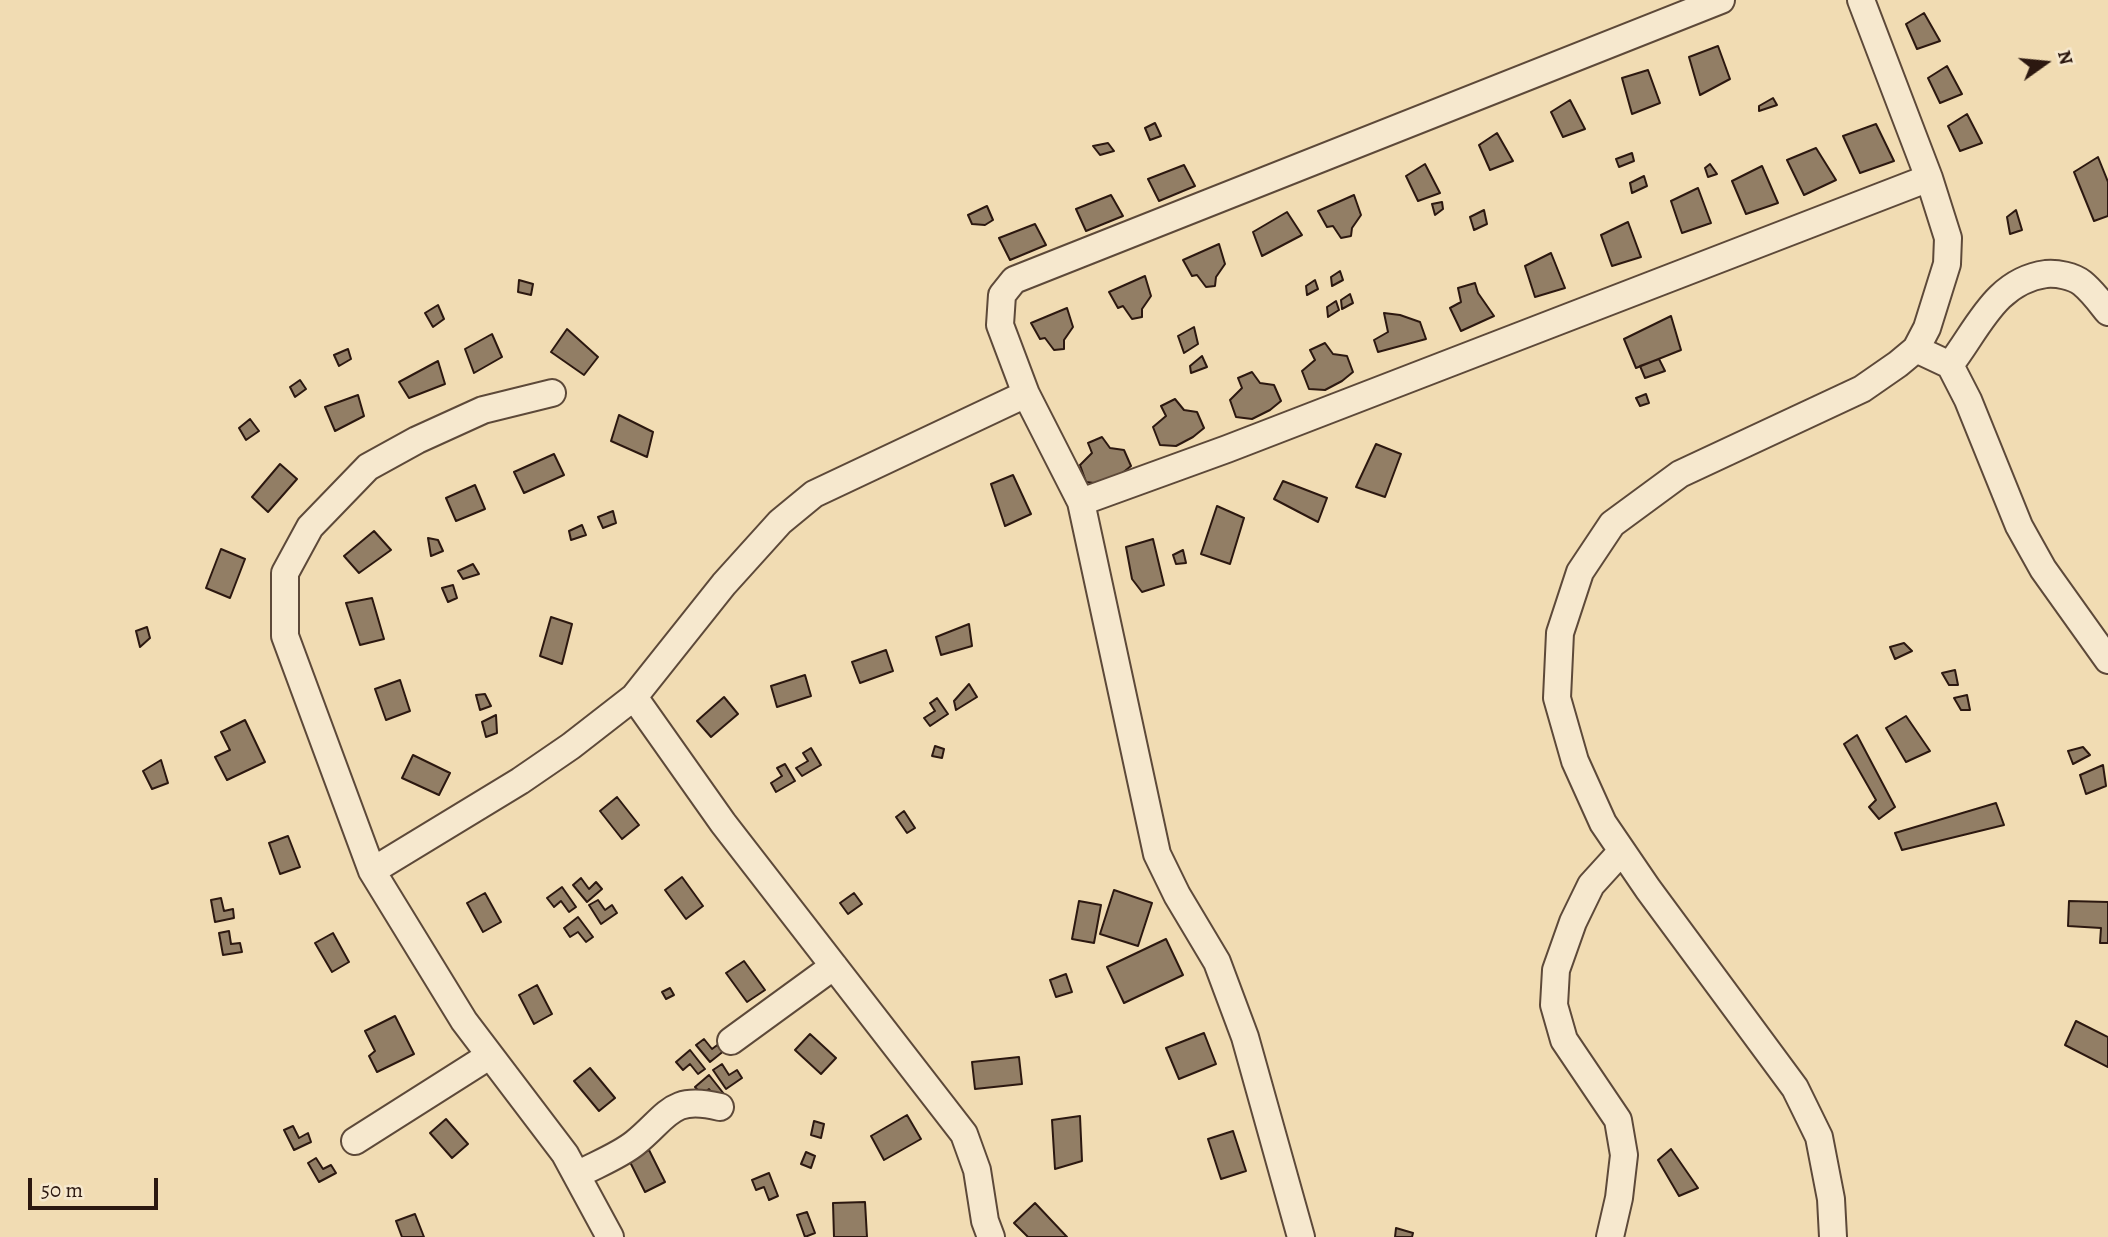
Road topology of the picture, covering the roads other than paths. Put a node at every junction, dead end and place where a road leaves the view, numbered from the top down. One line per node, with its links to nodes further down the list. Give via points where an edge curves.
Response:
1 (1721, 0): 8 (street, via 1014,280 1002,295 1000,325)
2 (1861, 0): 3 (street)
3 (1929, 178): 5 (street, via 1948,238 1947,264); 9 (street)
4 (2108, 312): 6 (street, via 2080,281 2055,273 2033,276 2011,285 1992,303)
5 (1916, 349): 6 (street); 12 (street, via 1862,388 1680,474 1612,524 1580,572 1559,633 1558,698 1575,761)
6 (1950, 365): 10 (street, via 2019,526 2043,569)
7 (552, 393): 13 (street, via 483,410 368,467 310,527 285,573 285,636)
8 (1026, 394): 9 (street); 11 (street, via 814,494 780,522 724,584)
9 (1081, 502): 22 (street, via 1157,854 1222,975 1245,1037)
10 (2108, 660)
11 (634, 697): 13 (street, via 520,781); 14 (street, via 723,823)
12 (1621, 852): 23 (street, via 1591,886 1573,922 1556,970 1553,1005 1564,1040 1618,1120 1624,1155); 24 (street, via 1795,1088 1819,1137)
13 (372, 871): 16 (street)
14 (834, 966): 15 (street); 21 (street, via 964,1134)
15 (731, 1041)
16 (489, 1056): 18 (street); 19 (street)
17 (720, 1107): 19 (street, via 688,1102 677,1107 634,1144)
18 (355, 1141)
19 (577, 1175): 20 (street)
20 (610, 1237)
21 (991, 1237)
22 (1301, 1237)
23 (1610, 1237)
24 (1833, 1237)

